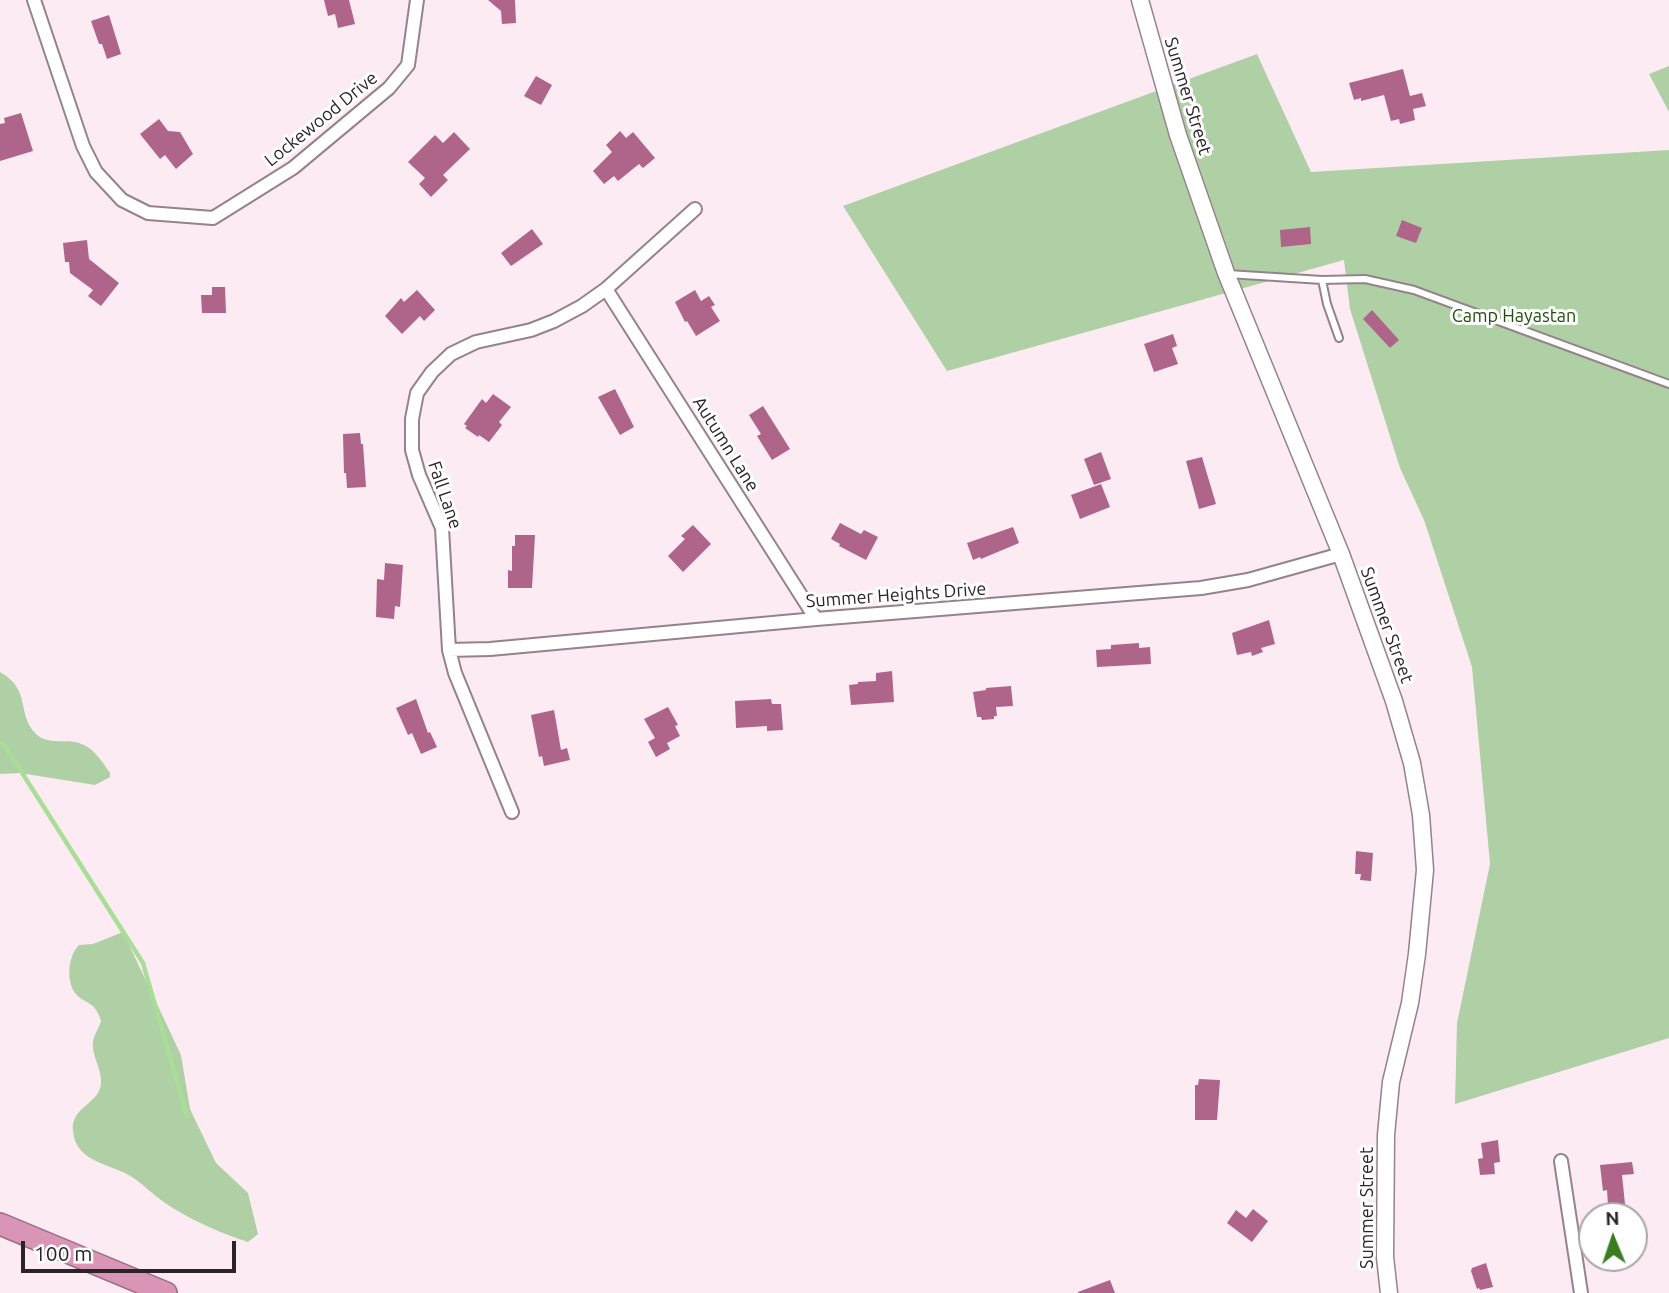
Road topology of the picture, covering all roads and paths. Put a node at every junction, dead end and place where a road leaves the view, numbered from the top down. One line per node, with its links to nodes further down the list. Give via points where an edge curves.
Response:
1 (34, 0): 2 (street, Lockewood Drive, via 96,172 122,200 148,213 213,218 293,168 389,88 408,65)
2 (417, 0)
3 (1140, 0): 5 (main road, Summer Street, via 1178,135)
4 (695, 209): 7 (street, Fall Lane)
5 (1226, 273): 6 (lane); 10 (main road, Summer Street)
6 (1322, 280): 8 (lane); 9 (lane, via 1365,279 1414,290)
7 (606, 289): 11 (street, Autumn Lane); 12 (street, Fall Lane, via 554,321 475,342 451,354 417,393 412,450 442,528)
8 (1339, 338)
9 (1669, 384)
10 (1341, 554): 11 (street, Summer Heights Drive, via 1201,588); 17 (main road, Summer Street, via 1412,763 1425,870 1410,1003 1391,1082 1386,1135)
11 (816, 619): 12 (street, Summer Heights Drive)
12 (449, 650): 13 (street, Fall Lane)
13 (512, 812)
14 (1562, 1161): 18 (street)
15 (0, 1224): 16 (highway)
16 (166, 1293)
17 (1388, 1293)
18 (1581, 1293)

